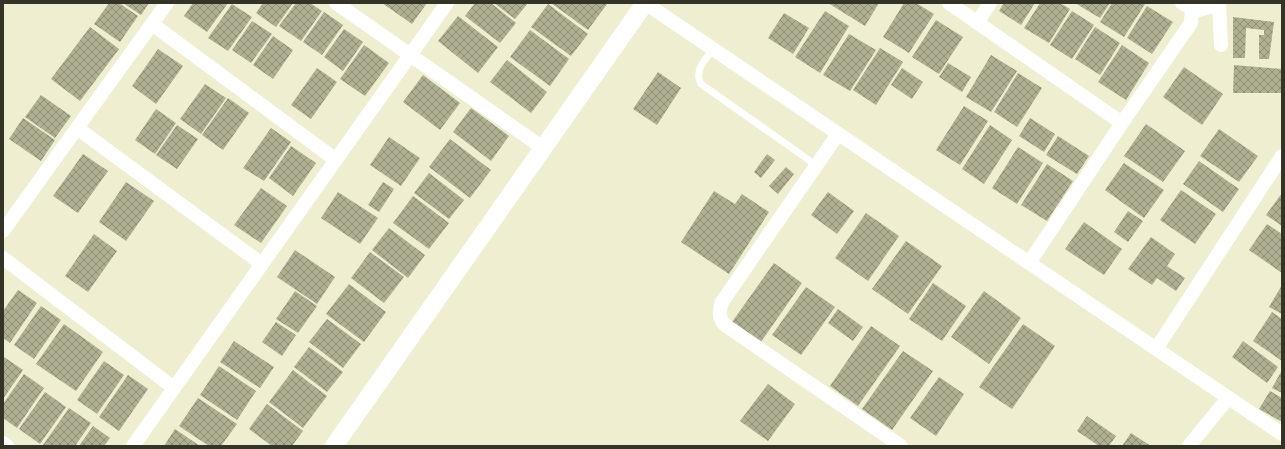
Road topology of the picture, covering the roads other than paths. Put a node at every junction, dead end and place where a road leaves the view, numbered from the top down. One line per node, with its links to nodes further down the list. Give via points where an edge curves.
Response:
1 (167, 3): 10 (street)
2 (336, 3): 13 (street)
3 (447, 3): 13 (street)
4 (645, 3): 12 (street); 17 (street)
5 (949, 3): 9 (street)
6 (990, 3): 9 (street)
7 (1219, 3): 8 (street); 11 (street)
8 (1187, 7): 14 (street, via 1191,23)
9 (977, 23): 14 (street)
10 (152, 24): 15 (street); 19 (street)
11 (1221, 45)
12 (714, 50): 16 (street); 20 (lane, via 700,69 699,80 702,84)
13 (410, 55): 17 (street); 19 (street)
14 (1122, 123): 23 (street)
15 (77, 128): 21 (street); 24 (street)
16 (838, 134): 20 (street); 23 (street)
17 (543, 148): 32 (street)
18 (1282, 156): 25 (street)
19 (336, 160): 24 (street)
20 (816, 165): 33 (street, via 722,302 720,317 725,325)
21 (3, 232)
22 (3, 258): 26 (street)
23 (1029, 263): 25 (street)
24 (262, 264): 26 (street)
25 (1156, 349): 27 (street)
26 (174, 388): 31 (street)
27 (1228, 398): 28 (street); 34 (street)
28 (1282, 434)
29 (3, 443): 30 (street)
30 (7, 446)
31 (133, 446)
32 (334, 446)
33 (901, 446)
34 (1189, 446)

